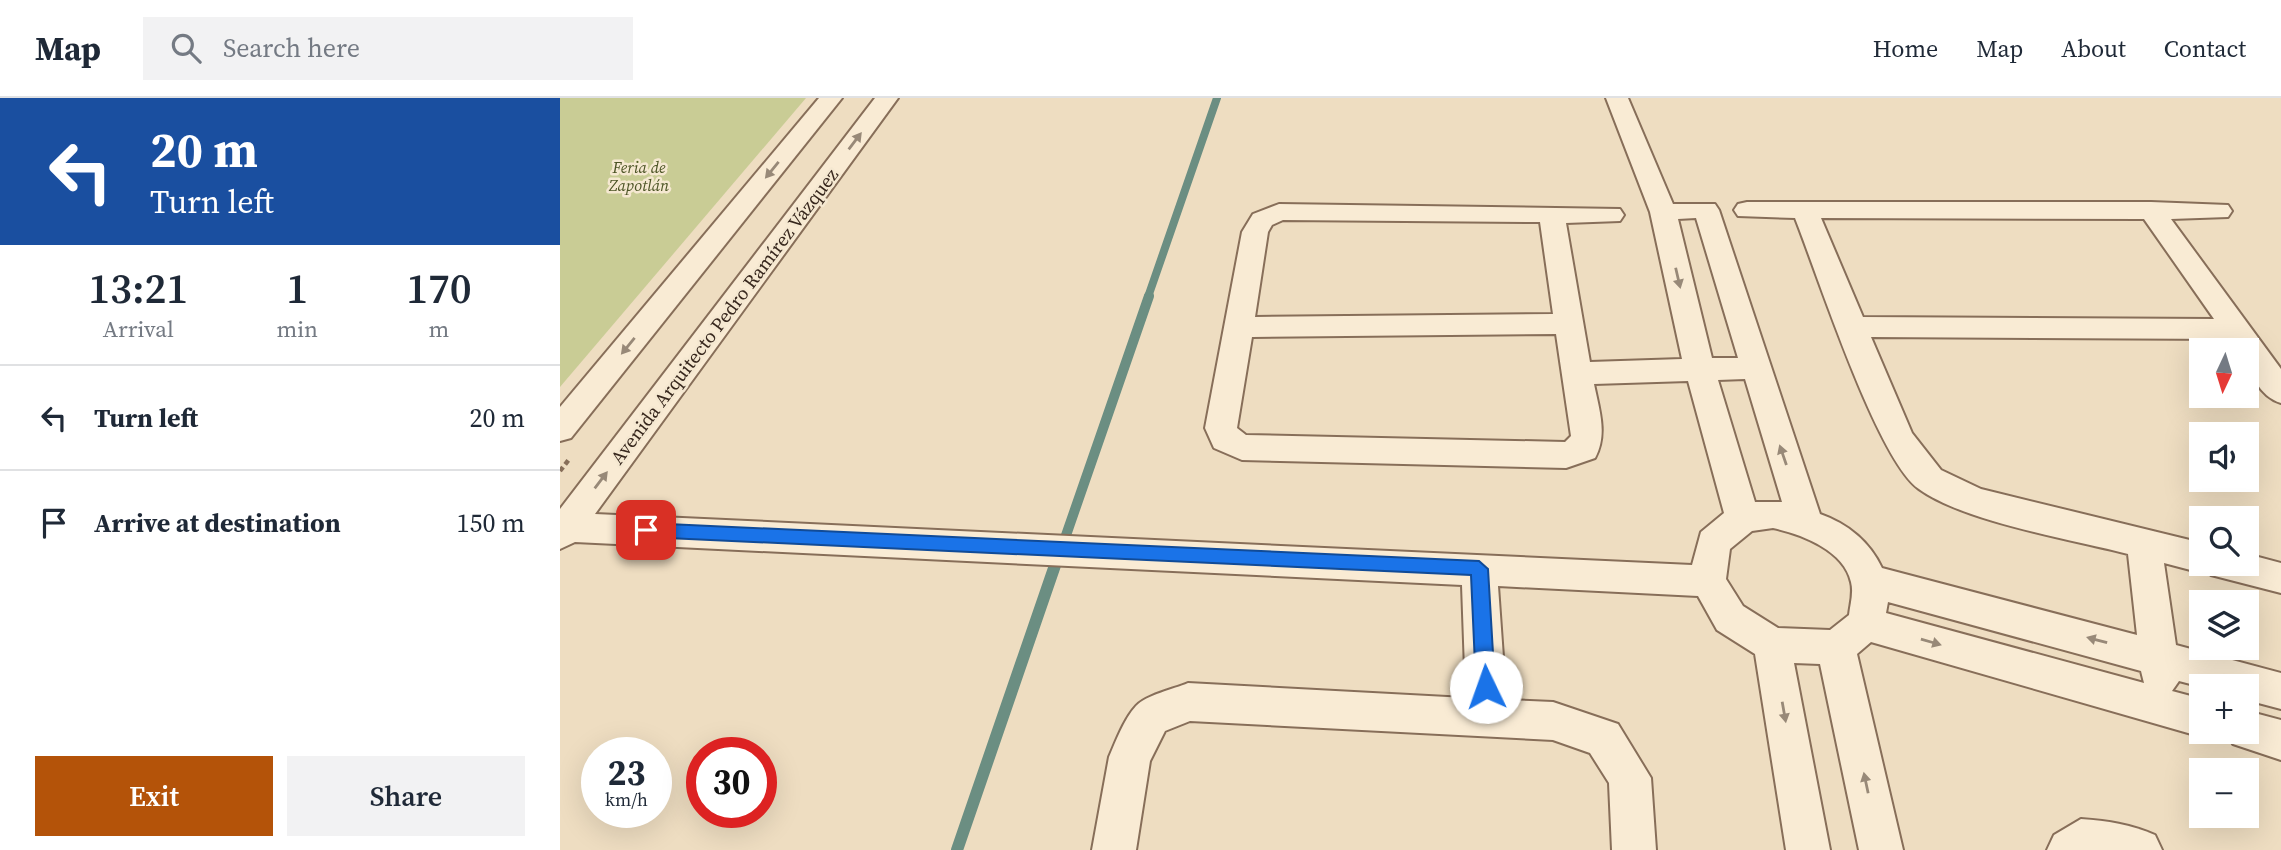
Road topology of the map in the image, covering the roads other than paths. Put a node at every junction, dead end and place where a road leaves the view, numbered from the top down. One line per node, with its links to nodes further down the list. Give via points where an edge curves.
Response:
1 (831, 98): 19 (street, one-way to 19)
2 (887, 98): 22 (street, Avenida Arquitecto Pedro Ramírez Vázquez, one-way to 2)
3 (1617, 98): 8 (street)
4 (1746, 210): 5 (street)
5 (1805, 210): 6 (street); 13 (street)
6 (2151, 210): 7 (street); 14 (street)
7 (2219, 211)
8 (1663, 212): 15 (street, via 1706,210); 16 (street, one-way to 16)
9 (1552, 214): 10 (street); 11 (street); 12 (street, via 1279,212 1262,220 1255,232)
10 (1611, 215)
11 (1570, 324): 12 (street); 17 (street)
12 (1238, 327): 17 (street, via 1221,428 1225,439 1242,447 1566,455 1583,449 1587,436)
13 (1853, 327): 14 (street); 23 (street, via 1898,439 1929,479 1974,501)
14 (2238, 329): 18 (street)
15 (1754, 368): 16 (street); 21 (street, one-way to 15)
16 (1700, 370): 17 (street); 20 (street)
17 (1578, 373)
18 (2281, 392)
19 (560, 429)
20 (1743, 518): 21 (street, via 1773,514); 28 (street, via 1713,542)
21 (1805, 520): 29 (street, via 1846,544)
22 (563, 531): 25 (street)
23 (2144, 544): 24 (street); 32 (street)
24 (2189, 555)
25 (1479, 569): 28 (street); 36 (street)
26 (2259, 573): 27 (street)
27 (2281, 578)
28 (1708, 580): 31 (street, via 1730,618)
29 (1870, 581): 30 (street); 32 (street, one-way to 29)
30 (1851, 636): 31 (street); 34 (street, one-way to 34); 42 (street, one-way to 30)
31 (1772, 645): 41 (street, one-way to 41)
32 (2158, 656): 33 (street); 34 (street)
33 (2281, 691)
34 (2165, 708): 35 (street)
35 (2189, 714)
36 (1487, 715): 39 (street, via 1188,702 1151,718 1130,757); 40 (street, via 1553,720 1604,738 1630,778)
37 (2259, 734): 38 (street)
38 (2281, 740)
39 (1114, 850)
40 (1634, 850)
41 (1808, 850)
42 (1881, 850)
43 (2069, 850): 44 (street, via 2081,841)
44 (2140, 850)

